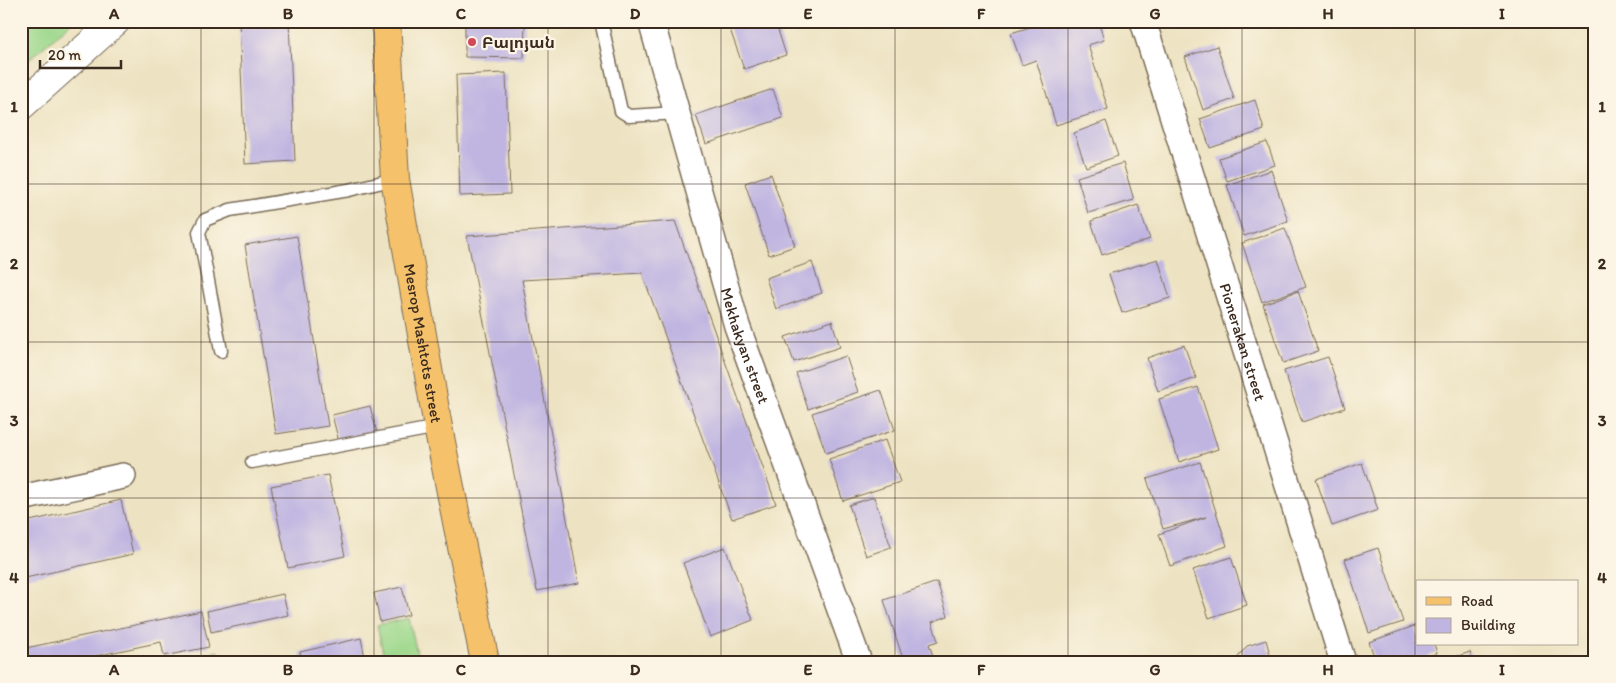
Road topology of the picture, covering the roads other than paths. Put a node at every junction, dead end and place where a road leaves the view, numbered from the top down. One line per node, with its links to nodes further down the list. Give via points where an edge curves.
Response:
1 (116, 21): 6 (street)
2 (386, 21): 8 (main road, Mesrop Mashtots street)
3 (601, 21): 7 (lane, via 621,112 629,116)
4 (651, 21): 7 (street, Mekhakyan street)
5 (1143, 21): 16 (street, Pionerakan street)
6 (21, 106)
7 (677, 113): 15 (street, Mekhakyan street, via 737,326)
8 (395, 179): 9 (lane, via 230,210 205,220 199,232); 10 (main road, Mesrop Mashtots street)
9 (221, 351)
10 (438, 427): 11 (lane); 14 (main road, Mesrop Mashtots street)
11 (252, 462)
12 (123, 476): 13 (street)
13 (21, 498)
14 (485, 662)
15 (859, 662)
16 (1343, 662)

